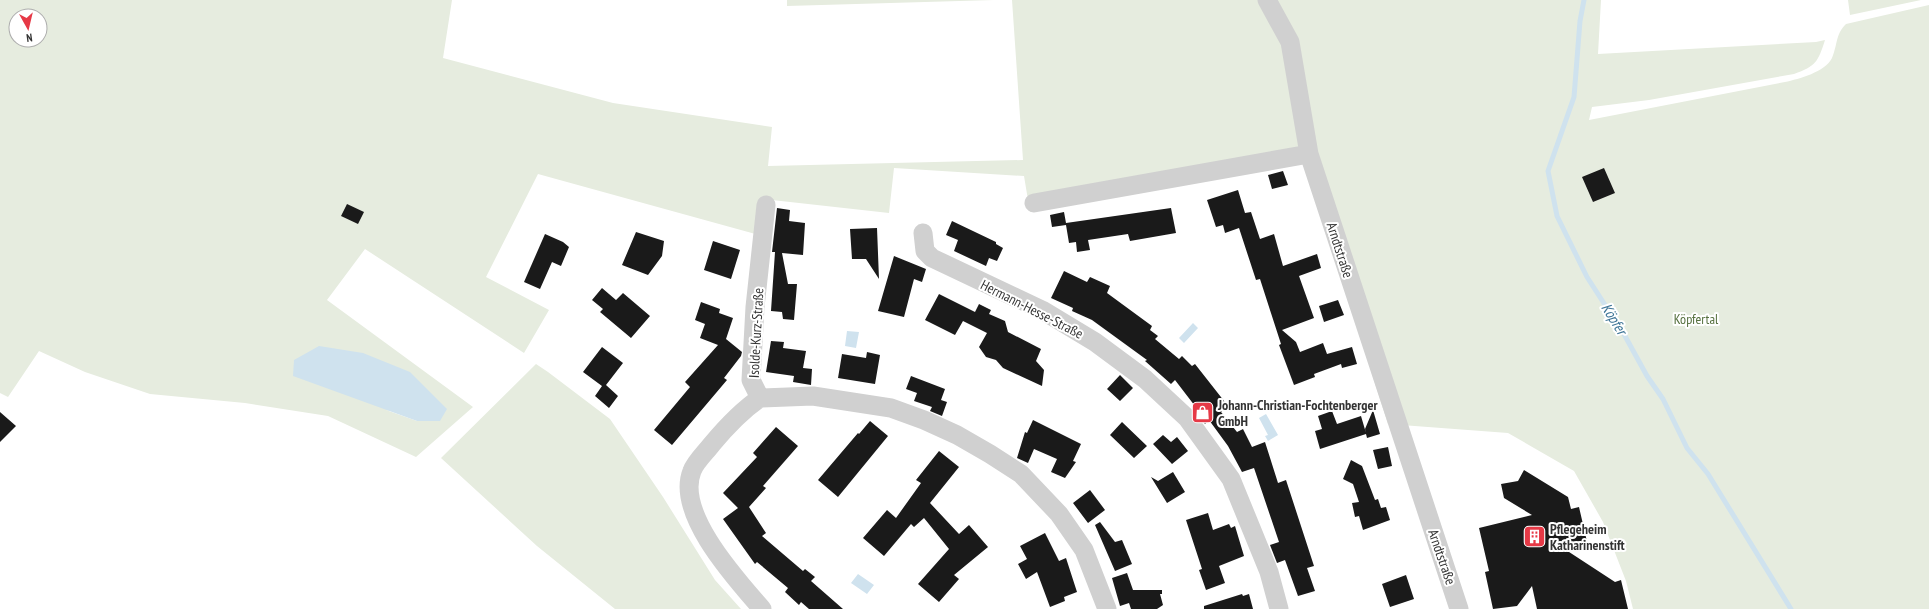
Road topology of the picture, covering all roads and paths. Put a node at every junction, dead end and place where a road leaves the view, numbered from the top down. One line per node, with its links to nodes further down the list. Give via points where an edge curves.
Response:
1 (1267, 0): 2 (street, Arndtstraße, via 1290,42)
2 (1309, 154): 3 (street); 10 (street, Arndtstraße)
3 (1034, 203)
4 (766, 205): 6 (street, Isolde-Kurz-Straße, via 755,307 751,380)
5 (923, 233): 9 (street, Hermann-Hesse-Straße, via 925,251 932,258 1042,310 1095,342 1145,379 1187,418 1230,479 1269,572)
6 (760, 398): 7 (street, Isolde-Kurz-Straße, via 742,410 724,429 692,470 689,489 698,526); 8 (street, via 813,396 891,408 931,423 990,454 1021,474 1059,514 1084,550)
7 (762, 609)
8 (1107, 609)
9 (1279, 609)
10 (1459, 609)

